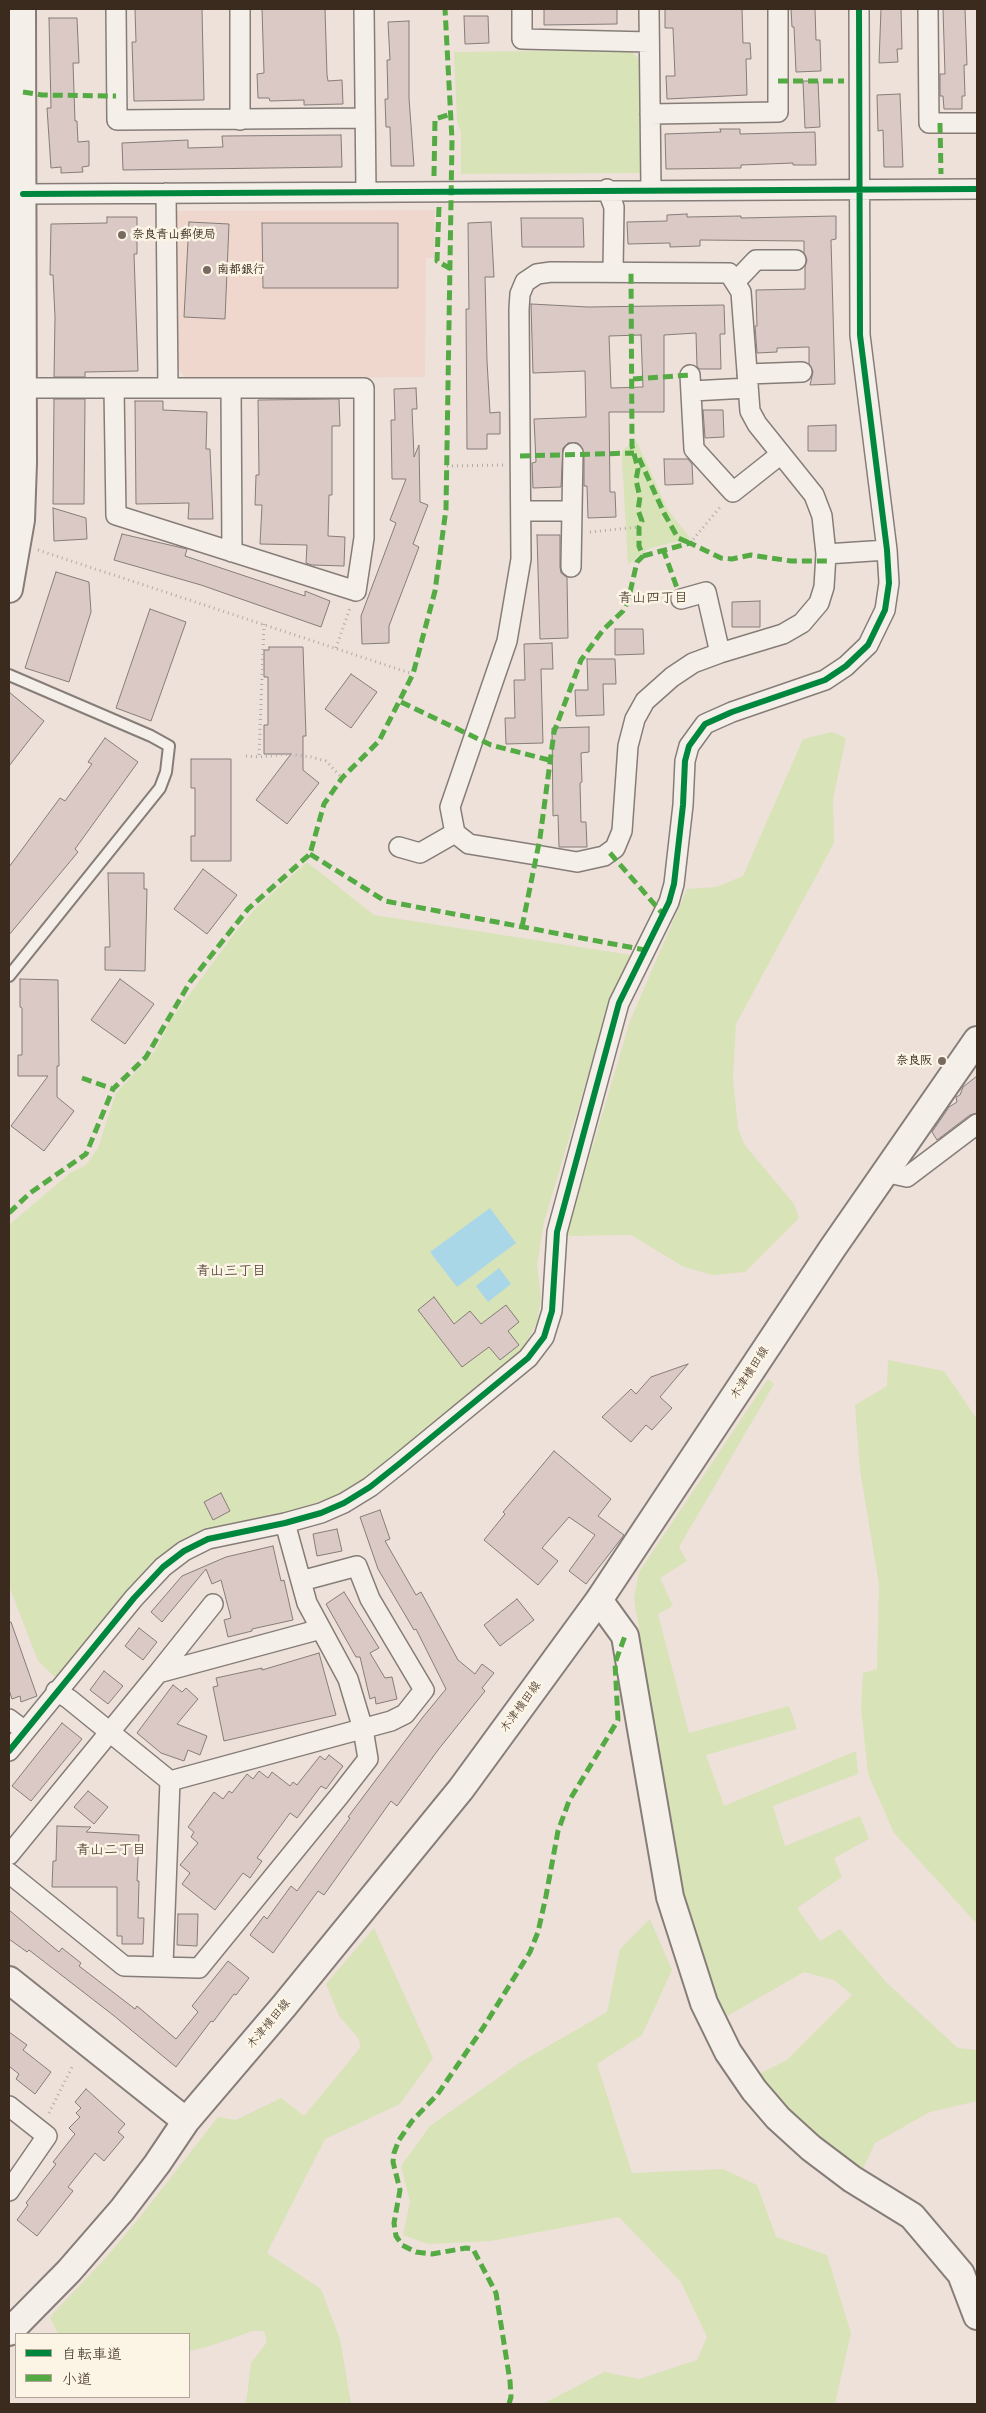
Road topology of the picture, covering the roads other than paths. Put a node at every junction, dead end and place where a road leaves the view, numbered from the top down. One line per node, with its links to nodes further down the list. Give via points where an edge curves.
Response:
1 (22, 9): 11 (street)
2 (116, 9): 14 (street, via 117,120)
3 (240, 9): 14 (street)
4 (364, 9): 13 (street)
5 (522, 9): 10 (street, via 522,39)
6 (650, 9): 10 (street)
7 (778, 9): 12 (street, via 778,112)
8 (859, 9): 18 (street)
9 (928, 9): 15 (street, via 929,123)
10 (650, 42): 12 (street)
11 (16, 92): 22 (street)
12 (650, 114): 17 (street)
13 (364, 118): 14 (street); 20 (street)
14 (240, 120)
15 (977, 123)
16 (607, 189): 17 (street); 20 (street); 24 (street, via 614,207)
17 (650, 189): 18 (street)
18 (858, 189): 19 (street); 36 (street, via 860,335)
19 (977, 189)
20 (366, 192): 21 (street)
21 (166, 193): 22 (street); 30 (street)
22 (23, 194): 28 (street)
23 (796, 260): 25 (street, via 756,260)
24 (613, 270): 25 (street, via 729,272); 34 (street, via 537,274 525,282 520,294)
25 (736, 281): 27 (street, via 741,292)
26 (802, 372): 27 (street)
27 (747, 381): 33 (street, via 750,411); 33 (street, via 691,383 694,449 733,492)
28 (23, 388): 29 (street); 40 (street, via 22,520)
29 (114, 388): 30 (street); 37 (street, via 116,515)
30 (168, 388): 31 (street)
31 (231, 388): 37 (street); 37 (street, via 364,388 364,538 356,591)
32 (573, 453): 35 (street)
33 (781, 454): 38 (street, via 814,495 822,516)
34 (521, 511): 35 (street); 44 (street, via 521,559 507,641 450,807)
35 (571, 511): 39 (street)
36 (887, 550): 38 (street); 50 (street, via 888,583 884,610 868,645 858,656 825,680 705,724 689,746 674,884 669,902 619,1003 557,1232 552,1311 544,1336 528,1358 370,1487 344,1503)
37 (232, 552)
38 (826, 554): 42 (street, via 824,587 819,603 802,622 783,634)
39 (571, 567)
40 (9, 589)
41 (681, 599): 42 (street, via 706,592)
42 (720, 653): 44 (street, via 693,663 645,701 635,719 628,746 622,831 615,848 604,856 577,862 469,844)
43 (9, 676): 46 (lane, via 169,746 166,772 160,788)
44 (455, 833): 45 (street, via 420,853)
45 (399, 848)
46 (9, 976)
47 (977, 1040): 49 (street, 木津横田線)
48 (977, 1124): 49 (street, via 908,1177)
49 (884, 1172): 52 (street, 木津横田線)
50 (285, 1523): 51 (street); 56 (street, via 208,1539 184,1551 163,1567 134,1598)
51 (301, 1581): 54 (street, via 307,1603); 58 (street, via 357,1566 370,1599 424,1690 405,1714)
52 (599, 1600): 68 (street, 木津横田線, via 461,1789); 70 (street, via 626,1636 670,1897 704,2003 728,2052 754,2090 804,2142 852,2179 912,2216 961,2274)
53 (213, 1604): 55 (street)
54 (321, 1629): 55 (street); 58 (street, via 348,1679)
55 (158, 1673): 60 (street)
56 (56, 1691): 59 (street); 60 (street)
57 (9, 1719): 59 (street)
58 (363, 1729): 62 (street); 65 (street, via 368,1759 199,1968)
59 (25, 1731): 61 (street)
60 (109, 1731): 62 (street); 63 (street)
61 (9, 1751)
62 (170, 1781): 65 (street)
63 (9, 1855)
64 (9, 1873): 65 (street, via 124,1966)
65 (163, 1965)
66 (9, 1980): 68 (street)
67 (9, 2106): 69 (street, via 47,2136)
68 (186, 2121): 71 (street, 木津横田線, via 122,2210 69,2271)
69 (9, 2191)
70 (977, 2316)
71 (9, 2332)

